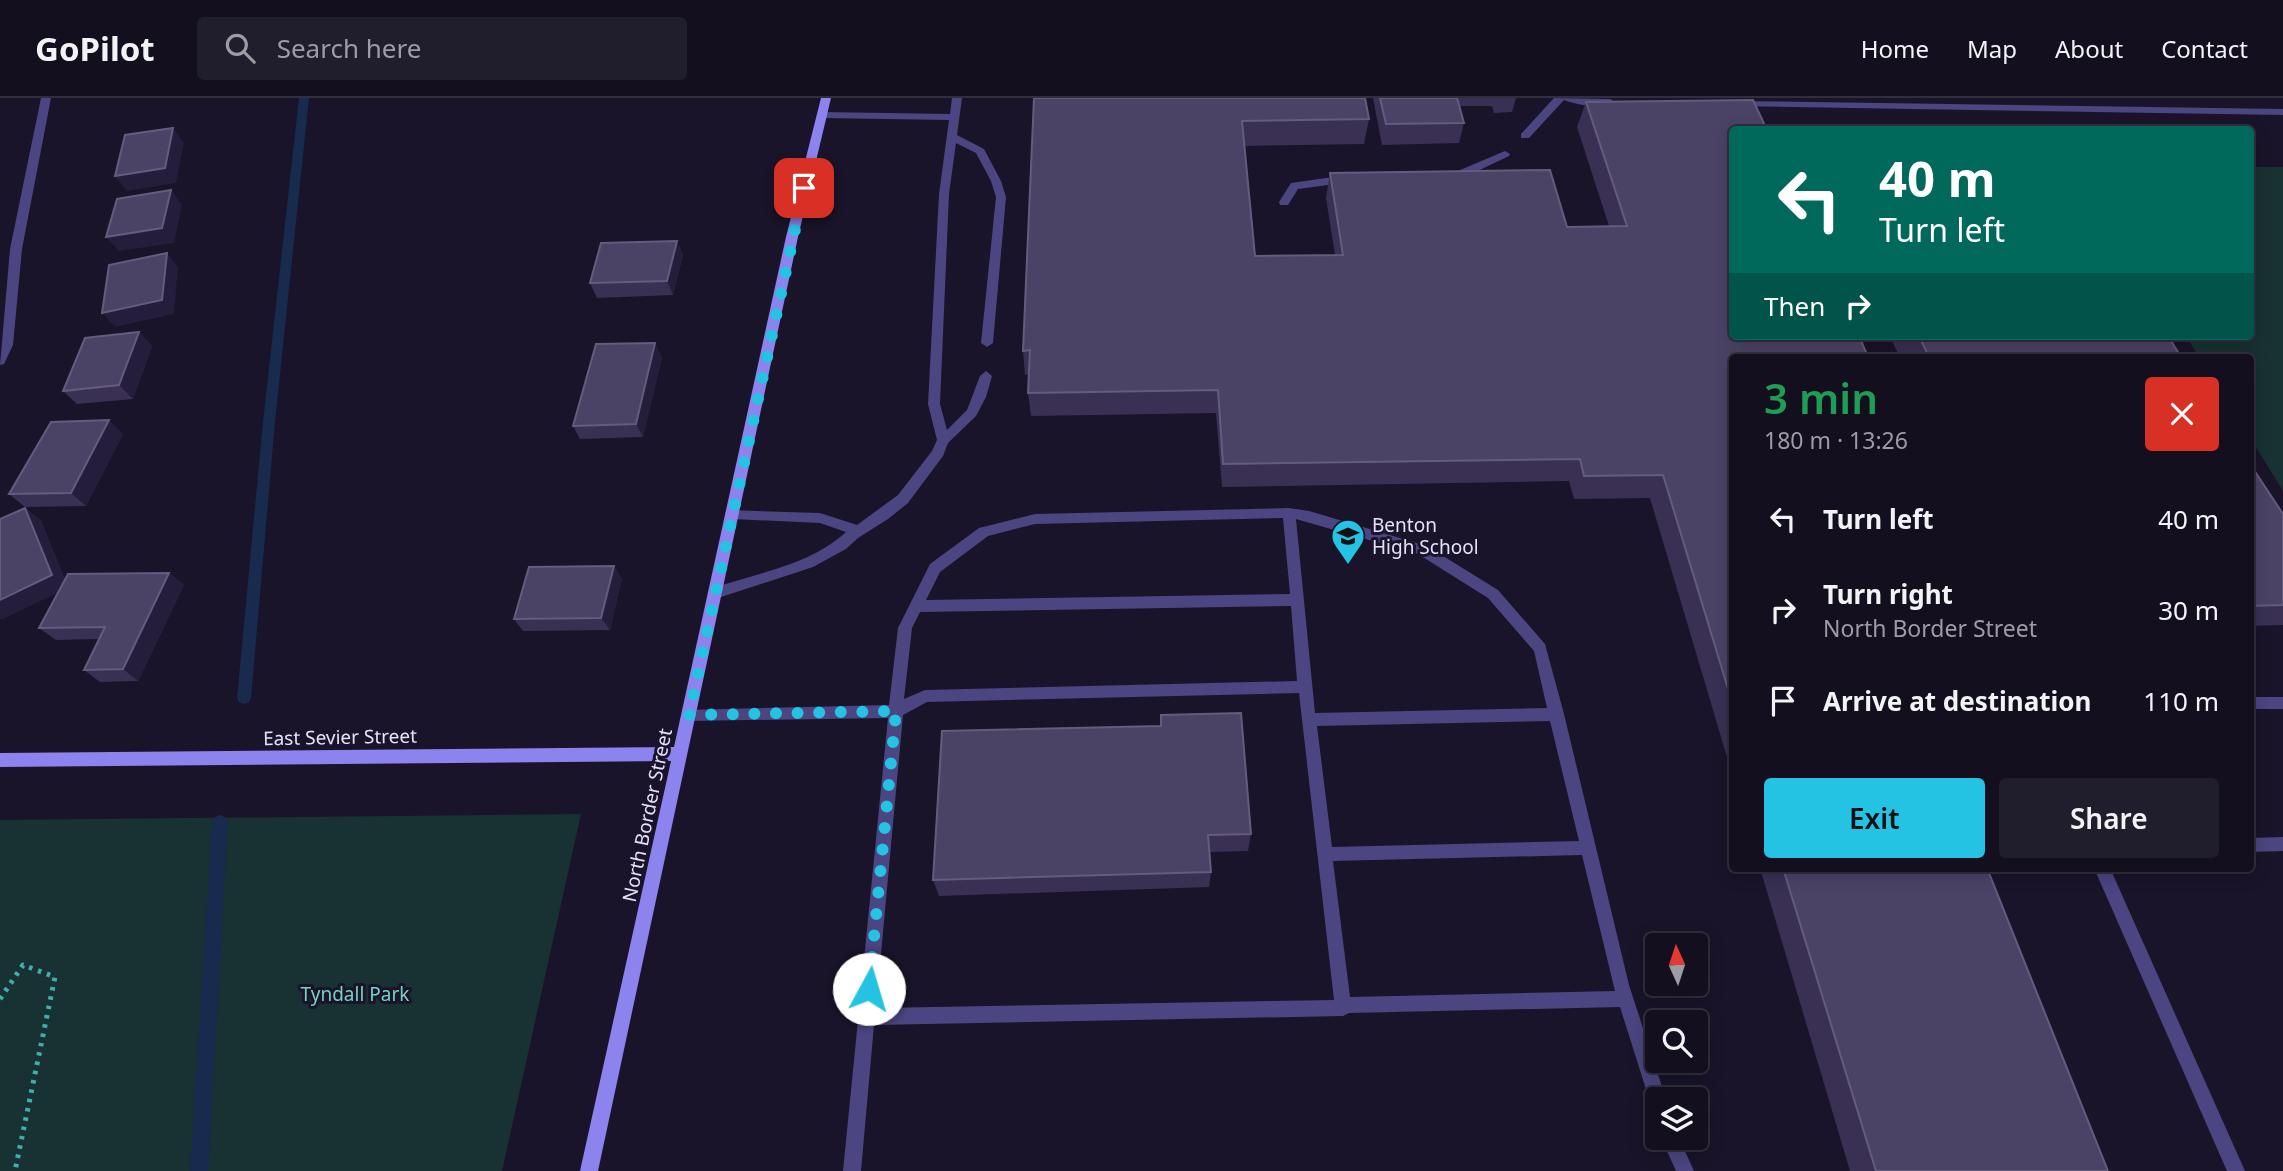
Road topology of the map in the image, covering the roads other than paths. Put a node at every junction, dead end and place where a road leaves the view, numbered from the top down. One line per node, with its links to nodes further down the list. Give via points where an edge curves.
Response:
1 (47, 98): 17 (street)
2 (826, 98): 9 (street, North Border Street)
3 (957, 98): 10 (street)
4 (1560, 98): 11 (street)
5 (1567, 98): 6 (street)
6 (1618, 102)
7 (1725, 104): 8 (street)
8 (2283, 112)
9 (822, 115): 10 (street); 24 (street, North Border Street)
10 (955, 117): 12 (street)
11 (1525, 136)
12 (952, 137): 19 (street, via 980,151 1001,197); 22 (street, via 944,194 934,404)
13 (1505, 155): 14 (street, via 1463,174)
14 (1441, 177)
15 (1359, 179): 16 (street, via 1295,186)
16 (1284, 202)
17 (16, 248): 18 (street); 20 (street, via 7,345)
18 (0, 251)
19 (987, 343)
20 (0, 361)
21 (986, 376): 22 (street, via 978,405)
22 (943, 440): 25 (street, via 903,499)
23 (1289, 513): 27 (street); 28 (street, via 1035,519 984,531 935,568); 33 (street, via 1422,550 1493,594 1540,648)
24 (732, 514): 25 (street, via 820,518 852,527); 26 (street, North Border Street)
25 (853, 534): 26 (street, via 799,567)
26 (715, 593): 34 (street, North Border Street)
27 (1297, 600): 28 (street); 29 (street)
28 (916, 606): 32 (street, via 905,628)
29 (1305, 687): 32 (street, via 925,696); 35 (street)
30 (2254, 703): 31 (street)
31 (2283, 703)
32 (896, 711): 34 (street); 45 (street)
33 (1557, 714): 35 (street); 40 (street)
34 (689, 715): 36 (street, North Border Street)
35 (1308, 720): 41 (street)
36 (680, 754): 37 (street, East Sevier Street); 48 (street, North Border Street)
37 (0, 760)
38 (2283, 844): 39 (street)
39 (2254, 845)
40 (1588, 848): 41 (street); 43 (street)
41 (1324, 854): 44 (street)
42 (2104, 872): 51 (street)
43 (1626, 999): 44 (street); 46 (street)
44 (1343, 1005): 45 (street)
45 (866, 1017): 49 (street)
46 (1653, 1087)
47 (1675, 1150): 50 (street)
48 (589, 1171)
49 (852, 1171)
50 (1685, 1171)
51 (2236, 1171)

